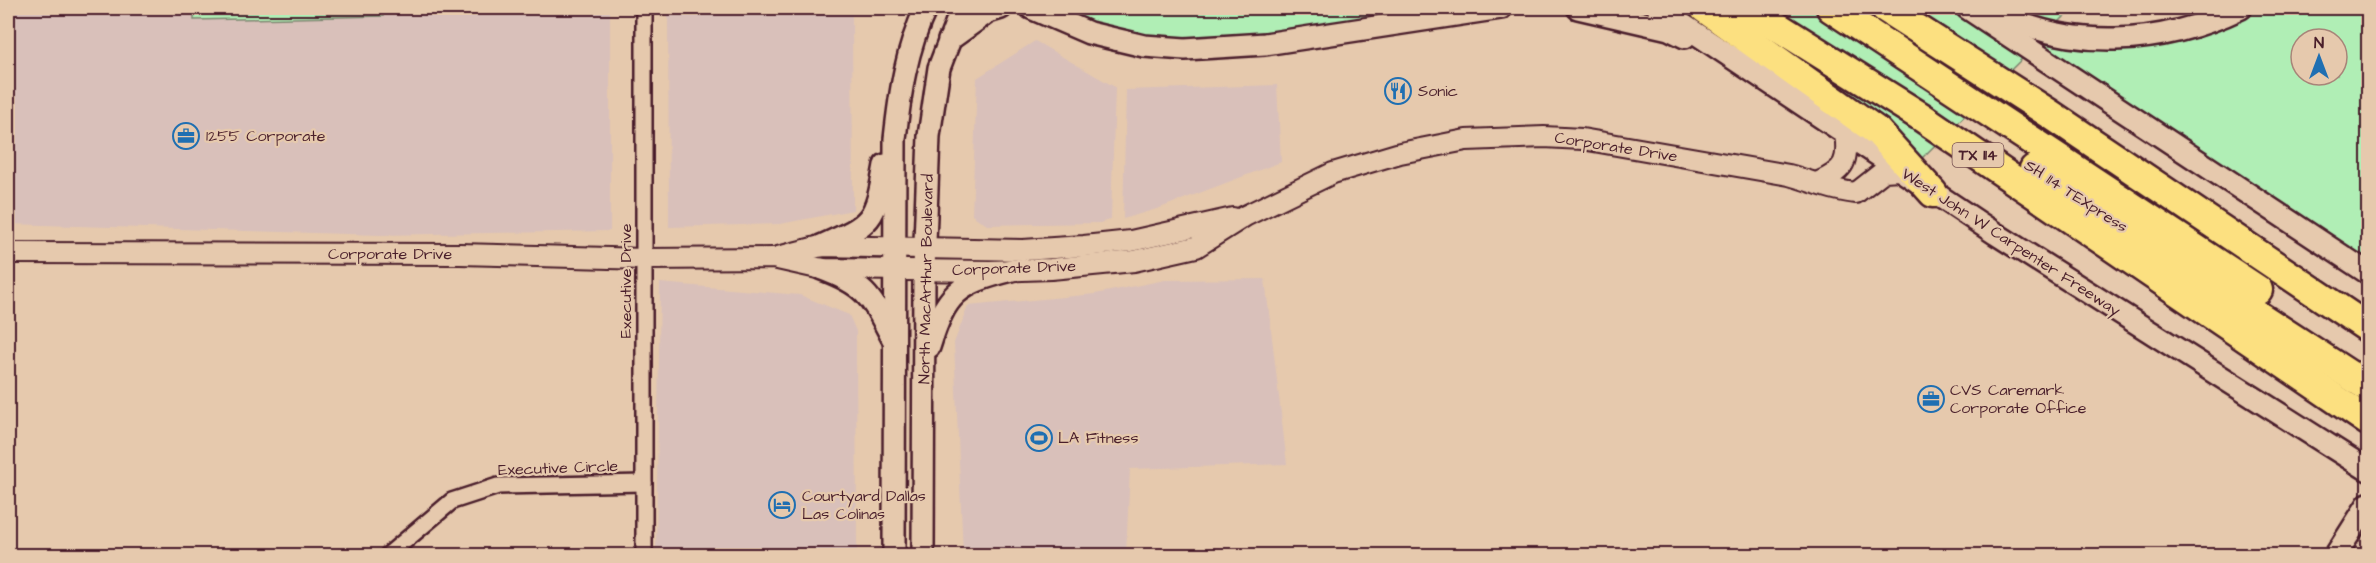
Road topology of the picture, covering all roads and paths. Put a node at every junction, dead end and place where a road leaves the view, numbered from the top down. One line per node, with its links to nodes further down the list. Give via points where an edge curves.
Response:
1 (644, 8): 31 (street, Executive Drive)
2 (926, 8): 22 (main road, North MacArthur Boulevard, via 908,56)
3 (962, 8): 18 (main road, North MacArthur Boulevard)
4 (1001, 8): 18 (main road, via 988,12)
5 (1030, 8): 6 (main road, via 1089,33 1185,49 1265,44)
6 (1501, 8)
7 (1578, 8): 20 (main road, via 1669,29)
8 (1658, 8): 20 (main road, West John W Carpenter Freeway)
9 (1704, 8): 25 (highway, via 1878,132)
10 (1748, 8): 39 (highway, TX 114, via 1920,116)
11 (1783, 8): 45 (highway, SH 114 TEXpress)
12 (1831, 8): 44 (highway, SH 114 TEXpress, via 2132,205)
13 (1863, 8): 19 (highway)
14 (1885, 8): 19 (highway)
15 (1968, 8): 37 (main road)
16 (1985, 8): 17 (main road, via 2005,18 2065,35 2118,40 2169,33)
17 (2241, 8)
18 (948, 40): 33 (main road, North MacArthur Boulevard, via 933,100)
19 (1972, 64): 38 (highway)
20 (1745, 65): 21 (main road, West John W Carpenter Freeway)
21 (1845, 134): 23 (main road, West John W Carpenter Freeway); 24 (street, via 1848,153 1844,164 1834,175)
22 (895, 140): 28 (main road, via 886,158 878,205 872,217 861,228); 32 (main road, North MacArthur Boulevard)
23 (1899, 170): 24 (street, Corporate Drive, via 1884,171 1856,193 1835,191); 25 (main road, West John W Carpenter Freeway)
24 (1819, 182): 26 (street, Corporate Drive, via 1582,139 1504,137 1400,153 1333,173)
25 (1933, 193): 48 (main road, West John W Carpenter Freeway)
26 (1245, 216): 27 (street, Corporate Drive); 34 (street, Corporate Drive, via 1196,247)
27 (1131, 241): 33 (street, Corporate Drive); 34 (street)
28 (821, 246): 30 (street, Corporate Drive); 32 (street, Corporate Drive)
29 (8, 253): 31 (street, Corporate Drive, via 460,254)
30 (773, 258): 31 (street, Corporate Drive); 35 (street, Corporate Drive)
31 (645, 259): 49 (street, Executive Drive)
32 (894, 259): 33 (street, Corporate Drive); 35 (street, Corporate Drive); 42 (main road, North MacArthur Boulevard)
33 (924, 259): 36 (street, Corporate Drive); 43 (main road, North MacArthur Boulevard)
34 (1132, 261): 36 (street, Corporate Drive)
35 (822, 269): 42 (main road, via 850,279 865,291)
36 (1012, 270): 43 (main road, via 963,287 949,299)
37 (2368, 273)
38 (2336, 306): 40 (highway); 41 (highway)
39 (2205, 307): 46 (highway, via 2242,318); 47 (highway, TX 114)
40 (2368, 328)
41 (2368, 335)
42 (894, 342): 53 (main road, North MacArthur Boulevard)
43 (923, 365): 54 (main road, North MacArthur Boulevard)
44 (2368, 366)
45 (2368, 387)
46 (2368, 401)
47 (2368, 421)
48 (2368, 470)
49 (644, 483): 51 (street, Executive Circle, via 498,486 453,501); 52 (street, Executive Drive)
50 (2368, 505): 55 (main road)
51 (387, 555)
52 (644, 555)
53 (894, 555)
54 (923, 555)
55 (2335, 555)

